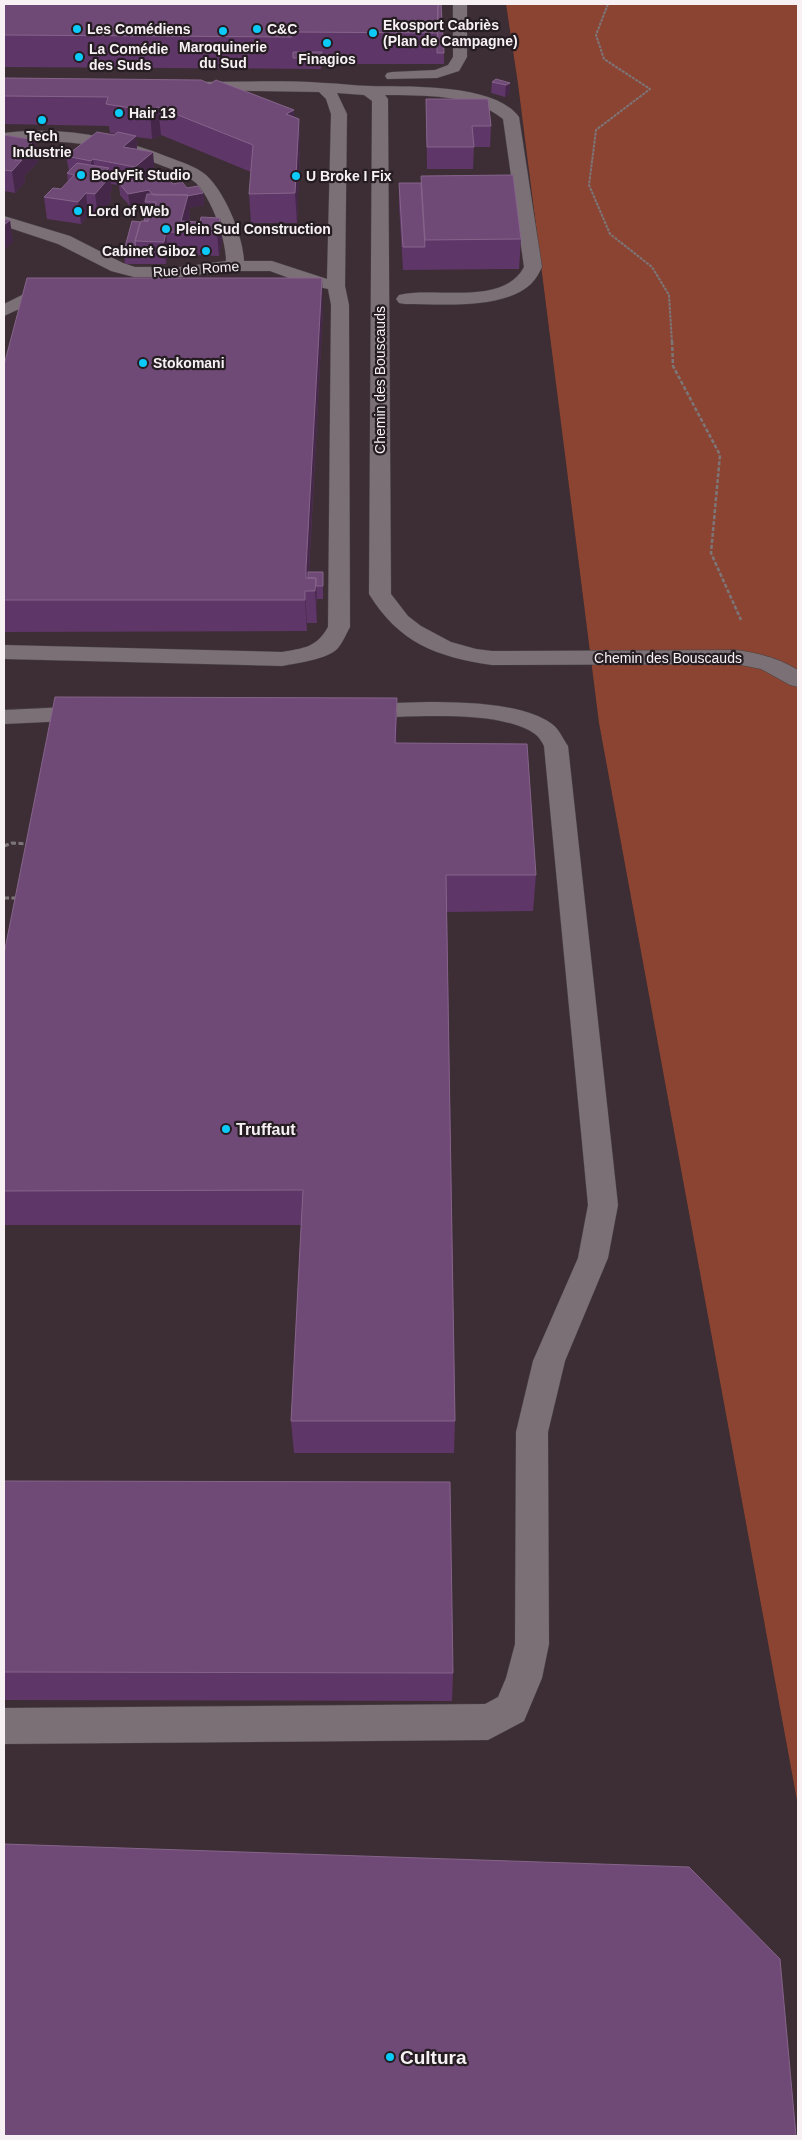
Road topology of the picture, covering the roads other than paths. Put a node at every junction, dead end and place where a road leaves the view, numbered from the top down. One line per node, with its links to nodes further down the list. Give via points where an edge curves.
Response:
1 (460, 4): 3 (street, via 460,57 454,68 437,74 344,80)
2 (183, 87): 3 (street)
3 (322, 87): 4 (street); 5 (street); 12 (street, via 333,98 339,114)
4 (368, 91): 8 (street, via 456,95 491,102 504,109 511,116); 19 (street, Chemin des Bouscauds, via 380,99 380,594 387,608 402,623 442,647 476,657 753,659 786,671)
5 (296, 102)
6 (4, 138): 10 (street, via 48,135 102,142 156,157 184,169 206,185 218,207 234,245)
7 (500, 176): 8 (street)
8 (520, 176): 16 (street, via 533,267 526,280 485,296)
9 (4, 221): 10 (street, Rue de Rome, via 64,240 117,267 134,272 181,272)
10 (235, 266): 12 (street, Rue de Rome, via 272,266)
11 (278, 286): 12 (street)
12 (336, 286): 18 (street, via 340,305 339,627 329,644 308,654 282,659)
13 (129, 287): 14 (street)
14 (199, 287)
15 (70, 288): 17 (street, via 36,294)
16 (405, 299)
17 (4, 311)
18 (4, 652)
19 (798, 680)
20 (335, 712): 23 (street, via 493,712 524,719 544,729 556,746 602,1205 593,1258 549,1361 532,1432 532,1644 524,1678 511,1709 488,1722)
21 (115, 713): 22 (street)
22 (4, 717)
23 (4, 1726)

